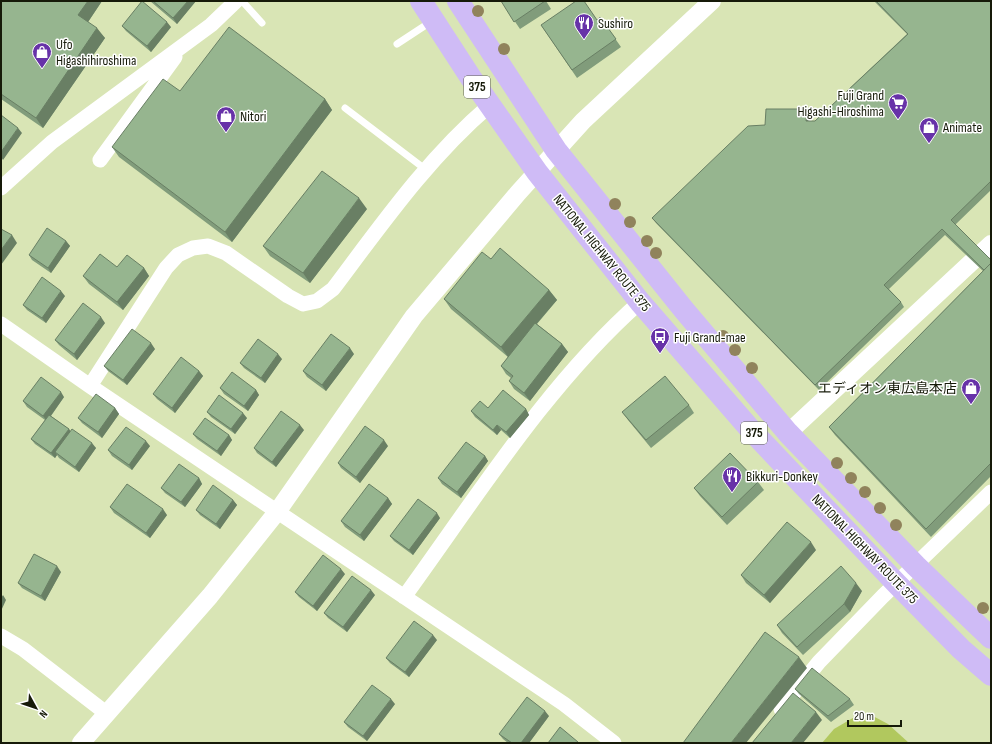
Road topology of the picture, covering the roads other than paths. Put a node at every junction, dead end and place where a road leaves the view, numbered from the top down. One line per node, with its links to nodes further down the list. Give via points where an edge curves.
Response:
1 (236, 1): 9 (street, via 211,25)
2 (242, 1): 7 (lane)
3 (421, 1): 6 (highway, NATIONAL HIGHWAY ROUTE 375 / 375)
4 (458, 1): 12 (highway, NATIONAL HIGHWAY ROUTE 375 / 375)
5 (712, 1): 12 (street, via 583,121)
6 (433, 20): 8 (lane); 10 (highway, NATIONAL HIGHWAY ROUTE 375 / 375)
7 (262, 23)
8 (397, 44)
9 (184, 45): 13 (street); 16 (street, via 52,142)
10 (490, 105): 14 (street); 15 (highway, NATIONAL HIGHWAY ROUTE 375 / 375)
11 (345, 108): 14 (lane)
12 (556, 150): 15 (street); 21 (highway, NATIONAL HIGHWAY ROUTE 375 / 375, via 684,310)
13 (100, 160)
14 (425, 169): 20 (street, via 333,289 317,301 303,304 226,253 208,246 193,248 178,255 166,268)
15 (537, 172): 18 (highway, NATIONAL HIGHWAY ROUTE 375 / 375); 23 (street, via 414,316)
16 (1, 188)
17 (991, 244): 21 (street)
18 (640, 302): 25 (highway, NATIONAL HIGHWAY ROUTE 375 / 375, via 750,429); 26 (street, via 616,324 552,396)
19 (1, 324): 20 (street)
20 (90, 386): 23 (street)
21 (788, 433): 24 (highway, NATIONAL HIGHWAY ROUTE 375 / 375)
22 (991, 492): 24 (street)
23 (277, 512): 26 (street); 30 (street, via 210,596)
24 (916, 566): 25 (street); 28 (highway, NATIONAL HIGHWAY ROUTE 375 / 375)
25 (897, 584): 29 (highway, NATIONAL HIGHWAY ROUTE 375 / 375, via 961,649); 31 (street, via 819,662)
26 (404, 597): 33 (street, via 564,704)
27 (1, 636): 30 (street, via 29,654)
28 (991, 638)
29 (991, 675)
30 (106, 713): 32 (street)
31 (774, 718)
32 (81, 743)
33 (614, 743)

